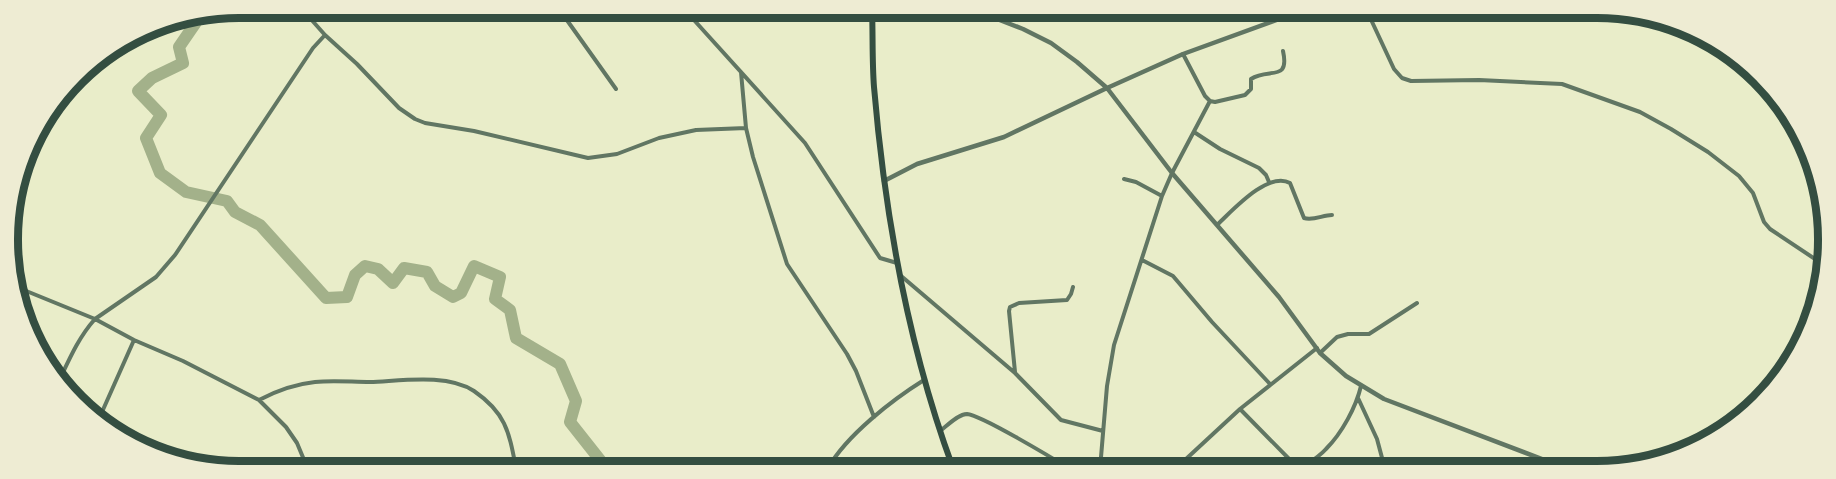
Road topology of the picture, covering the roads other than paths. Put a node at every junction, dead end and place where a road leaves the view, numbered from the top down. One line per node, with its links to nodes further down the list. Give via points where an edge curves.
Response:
1 (310, 18): 8 (street)
2 (565, 18): 13 (street)
3 (692, 18): 11 (street)
4 (872, 18): 19 (highway)
5 (995, 18): 12 (street, via 1051,43)
6 (1281, 18): 10 (street)
7 (1369, 18): 25 (street, via 1394,69 1407,80 1562,84 1649,116 1739,176 1753,193 1770,229)
8 (325, 35): 15 (street, via 399,108 425,123 588,158 617,154 659,138 696,130); 31 (street, via 170,261 156,277)
9 (1283, 51): 14 (street, via 1286,64 1280,72 1255,76 1245,95)
10 (1183, 54): 12 (street); 14 (street)
11 (741, 72): 15 (street); 26 (street, via 805,143 880,258)
12 (1107, 88): 17 (street); 19 (street, via 1004,136 917,164)
13 (616, 89)
14 (1210, 100): 16 (street)
15 (746, 128): 44 (street, via 788,264 847,354)
16 (1194, 132): 17 (street); 20 (street, via 1259,168)
17 (1172, 173): 21 (street); 23 (street)
18 (1124, 179): 21 (street)
19 (884, 181): 26 (highway)
20 (1269, 182): 22 (street, via 1290,183 1305,219); 23 (street)
21 (1162, 196): 24 (street)
22 (1332, 215)
23 (1218, 225): 33 (street)
24 (1142, 260): 38 (street, via 1173,276); 45 (street, via 1114,345)
25 (1817, 260)
26 (897, 263): 27 (highway)
27 (899, 274): 36 (street); 37 (highway)
28 (1073, 287): 36 (street, via 1067,300 1010,307)
29 (24, 290): 31 (street)
30 (1417, 303): 34 (street, via 1369,334 1336,337)
31 (95, 319): 32 (street); 35 (street, via 80,336)
32 (134, 340): 41 (street); 43 (street)
33 (1317, 348): 34 (street); 38 (street)
34 (1320, 353): 39 (street)
35 (63, 373)
36 (1015, 373): 45 (street, via 1061,420)
37 (924, 380): 44 (street); 46 (highway)
38 (1270, 384): 42 (street)
39 (1360, 386): 40 (street); 58 (street, via 1384,399)
40 (1358, 397): 56 (street, via 1335,439); 57 (street)
41 (259, 400): 48 (street, via 297,443); 49 (street, via 315,382 432,380 456,384 474,391 501,416)
42 (1240, 409): 47 (street); 55 (street)
43 (102, 413)
44 (874, 417): 50 (street)
45 (1103, 431): 53 (street)
46 (940, 432): 51 (highway); 52 (street, via 964,414 971,415)
47 (1186, 459): 54 (street)
48 (304, 461)
49 (514, 461)
50 (832, 461)
51 (950, 461)
52 (1056, 461)
53 (1101, 461)
54 (1145, 461)
55 (1291, 461)
56 (1310, 461)
57 (1383, 461)
58 (1545, 461)

